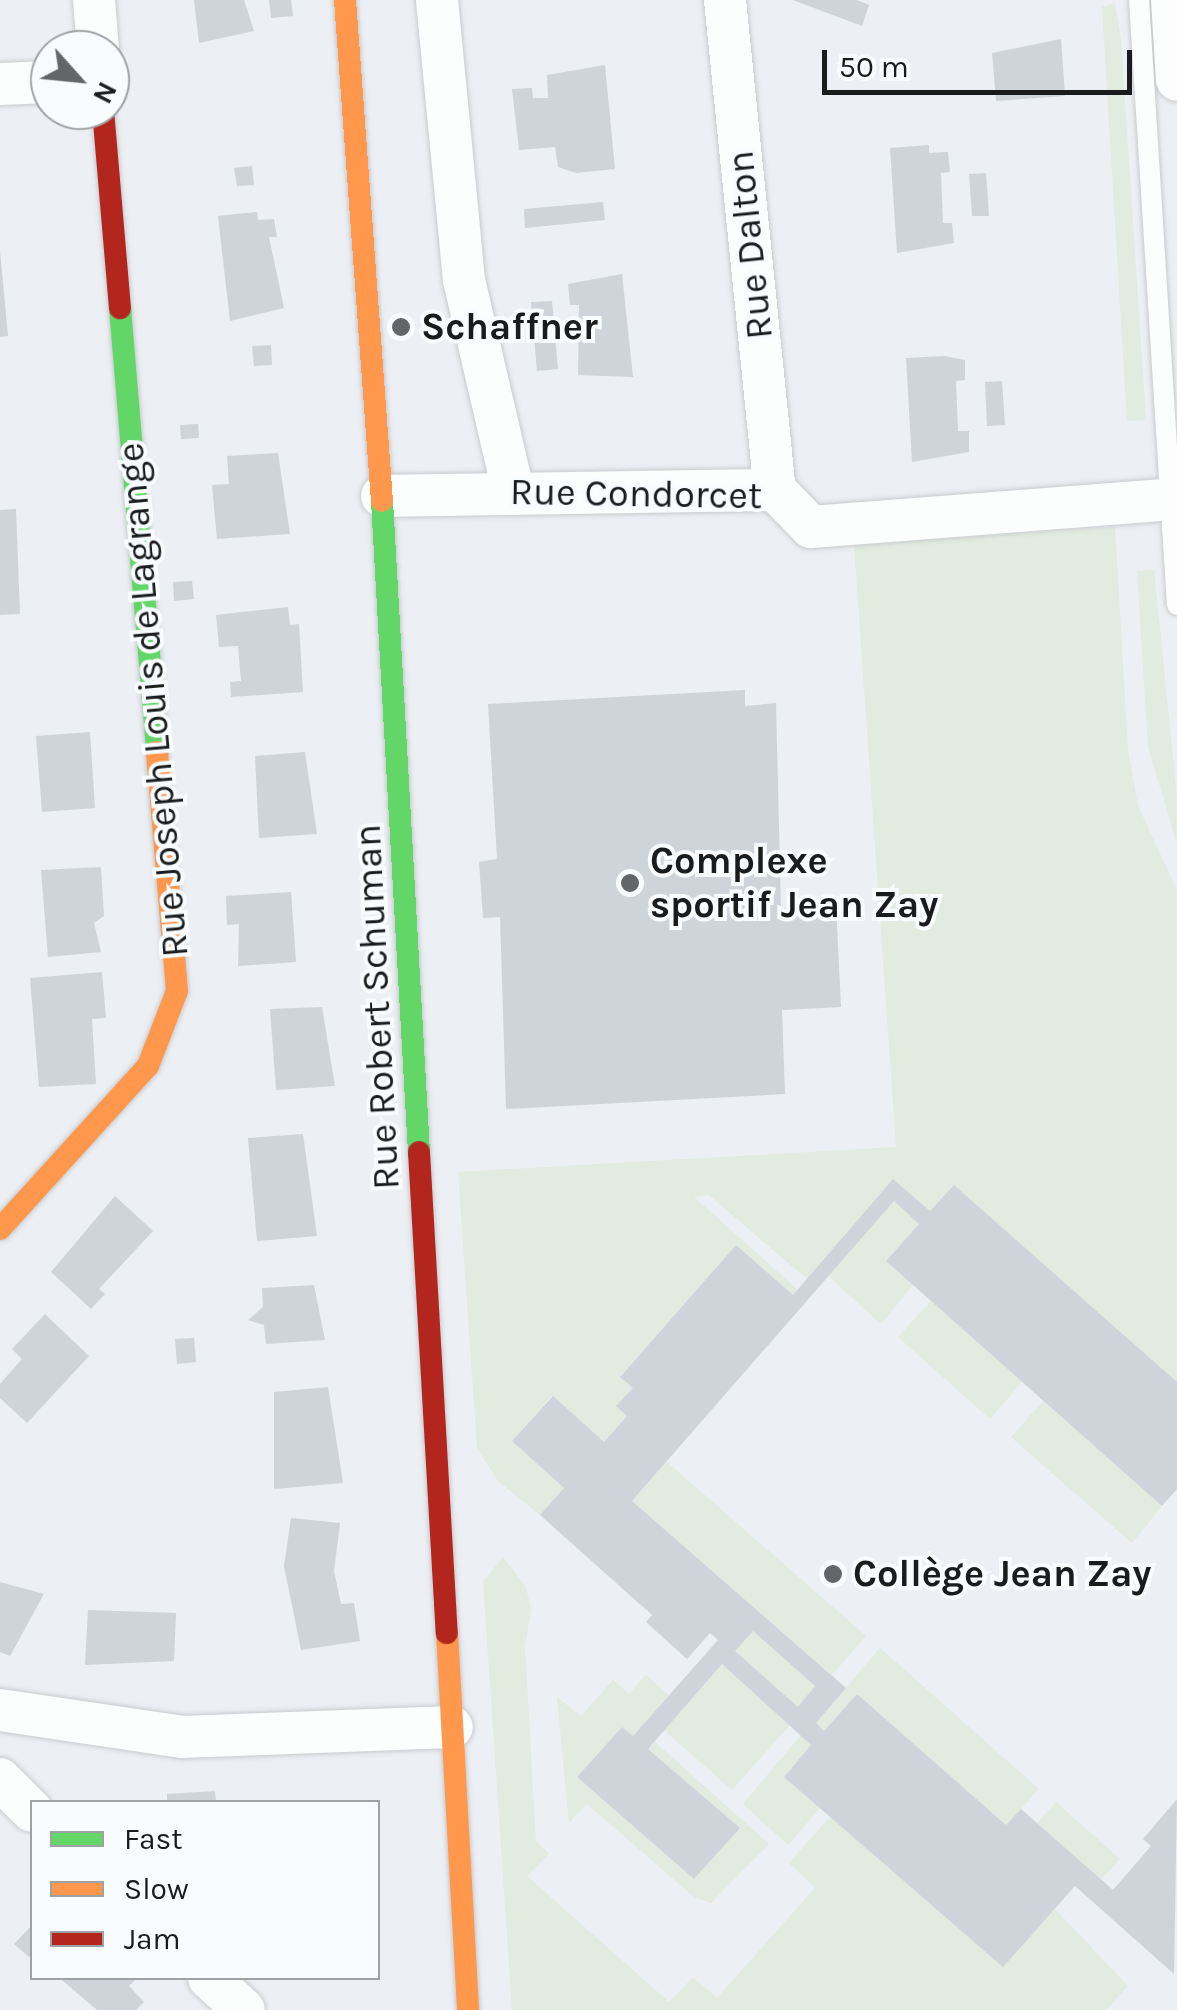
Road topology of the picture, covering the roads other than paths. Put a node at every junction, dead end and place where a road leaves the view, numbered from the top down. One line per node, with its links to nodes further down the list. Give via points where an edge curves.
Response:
1 (94, 0): 7 (street)
2 (345, 0): 14 (street, Rue Robert Schuman)
3 (437, 0): 13 (street, via 464,280)
4 (725, 0): 12 (street, Rue Dalton)
5 (1139, 0): 15 (lane)
6 (1172, 0): 8 (street)
7 (96, 30)
8 (1177, 80)
9 (30, 83): 10 (street)
10 (0, 84)
11 (105, 130): 17 (street, Rue Joseph Louis de Lagrange, via 177,990 148,1066)
12 (774, 490): 13 (street, Rue Condorcet); 15 (street, Rue Condorcet, via 811,527)
13 (513, 491): 14 (street, Rue Condorcet)
14 (382, 496): 19 (street, Rue Robert Schuman)
15 (1174, 499): 16 (lane)
16 (1177, 605)
17 (0, 1229)
18 (0, 1710): 19 (street, via 182,1737)
19 (452, 1728): 22 (street, Rue Robert Schuman)
20 (212, 1980): 21 (street)
21 (244, 2010)
22 (468, 2010)

